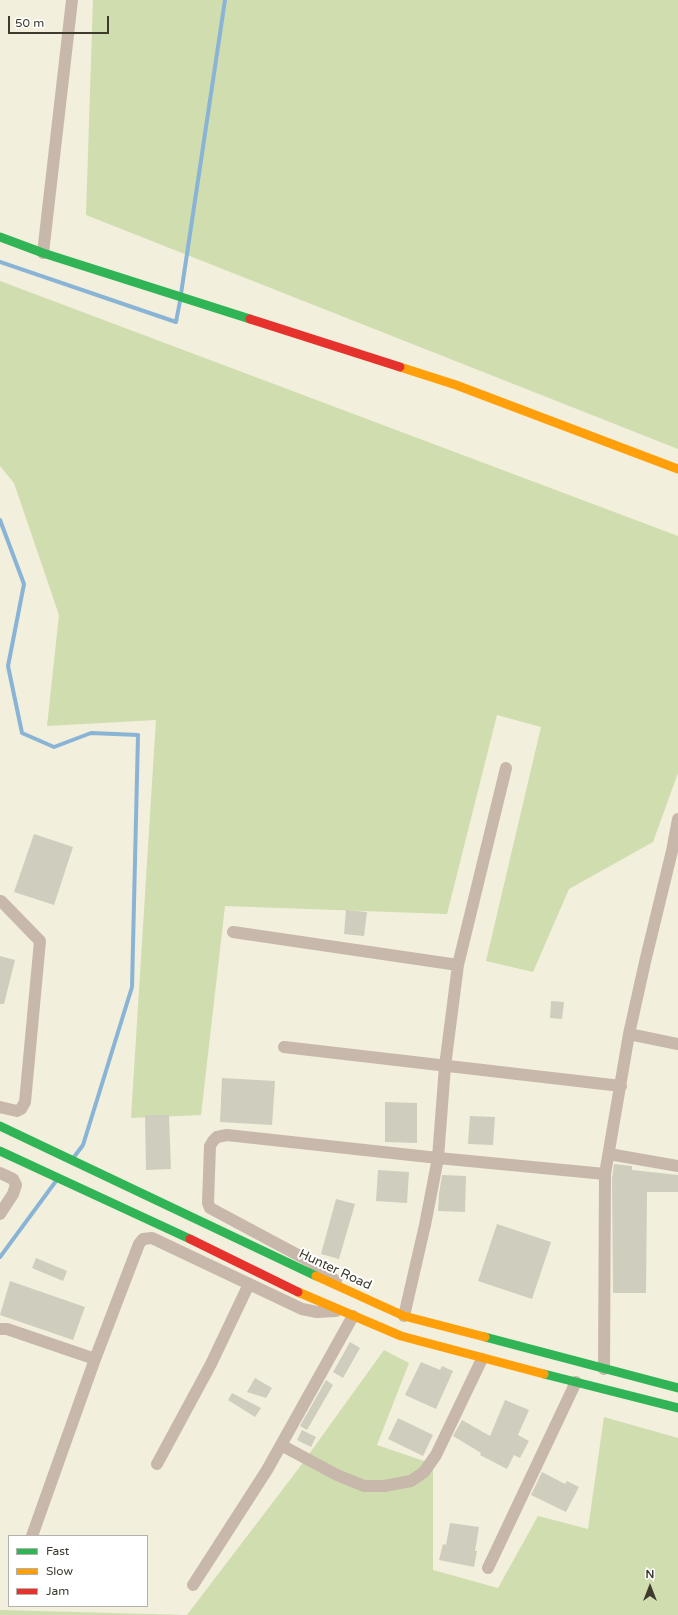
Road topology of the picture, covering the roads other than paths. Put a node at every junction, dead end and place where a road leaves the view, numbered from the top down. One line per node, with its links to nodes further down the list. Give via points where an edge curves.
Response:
1 (72, 0): 3 (street)
2 (0, 237): 3 (street)
3 (43, 253): 4 (street, via 456,385)
4 (678, 469)
5 (506, 768): 9 (street)
6 (678, 819): 10 (street)
7 (1, 901): 15 (street, via 40,941 25,1102 17,1111)
8 (233, 932): 9 (street)
9 (458, 966): 13 (street)
10 (629, 1034): 11 (street); 14 (street)
11 (678, 1044)
12 (284, 1048): 13 (street)
13 (444, 1066): 14 (street); 19 (street)
14 (621, 1086): 18 (street)
15 (0, 1107)
16 (4, 1128): 25 (street, Hunter Road)
17 (0, 1151): 26 (street, via 164,1226)
18 (609, 1154): 20 (street); 22 (street)
19 (438, 1158): 22 (street); 25 (street, via 227,1135 217,1137 213,1141 210,1146 210,1208 311,1262 331,1275); 28 (street)
20 (678, 1166)
21 (0, 1173): 23 (street, via 12,1179 16,1185)
22 (606, 1174): 32 (street)
23 (0, 1214)
24 (249, 1284): 26 (street, via 302,1309 317,1312); 30 (street, via 152,1238 143,1239); 37 (street, via 211,1364)
25 (345, 1290): 28 (street, Hunter Road)
26 (339, 1311): 27 (street)
27 (353, 1316): 31 (street, via 401,1336); 36 (street)
28 (404, 1316): 32 (street, Hunter Road)
29 (0, 1329): 30 (street)
30 (95, 1359): 38 (street)
31 (482, 1359): 33 (street); 36 (street, via 436,1455 424,1472 411,1481 384,1486 364,1486 337,1475)
32 (604, 1369): 34 (street, Hunter Road)
33 (576, 1382): 35 (street); 39 (street)
34 (678, 1388)
35 (678, 1408)
36 (281, 1445): 40 (street)
37 (157, 1464)
38 (32, 1535)
39 (488, 1568)
40 (193, 1585)

